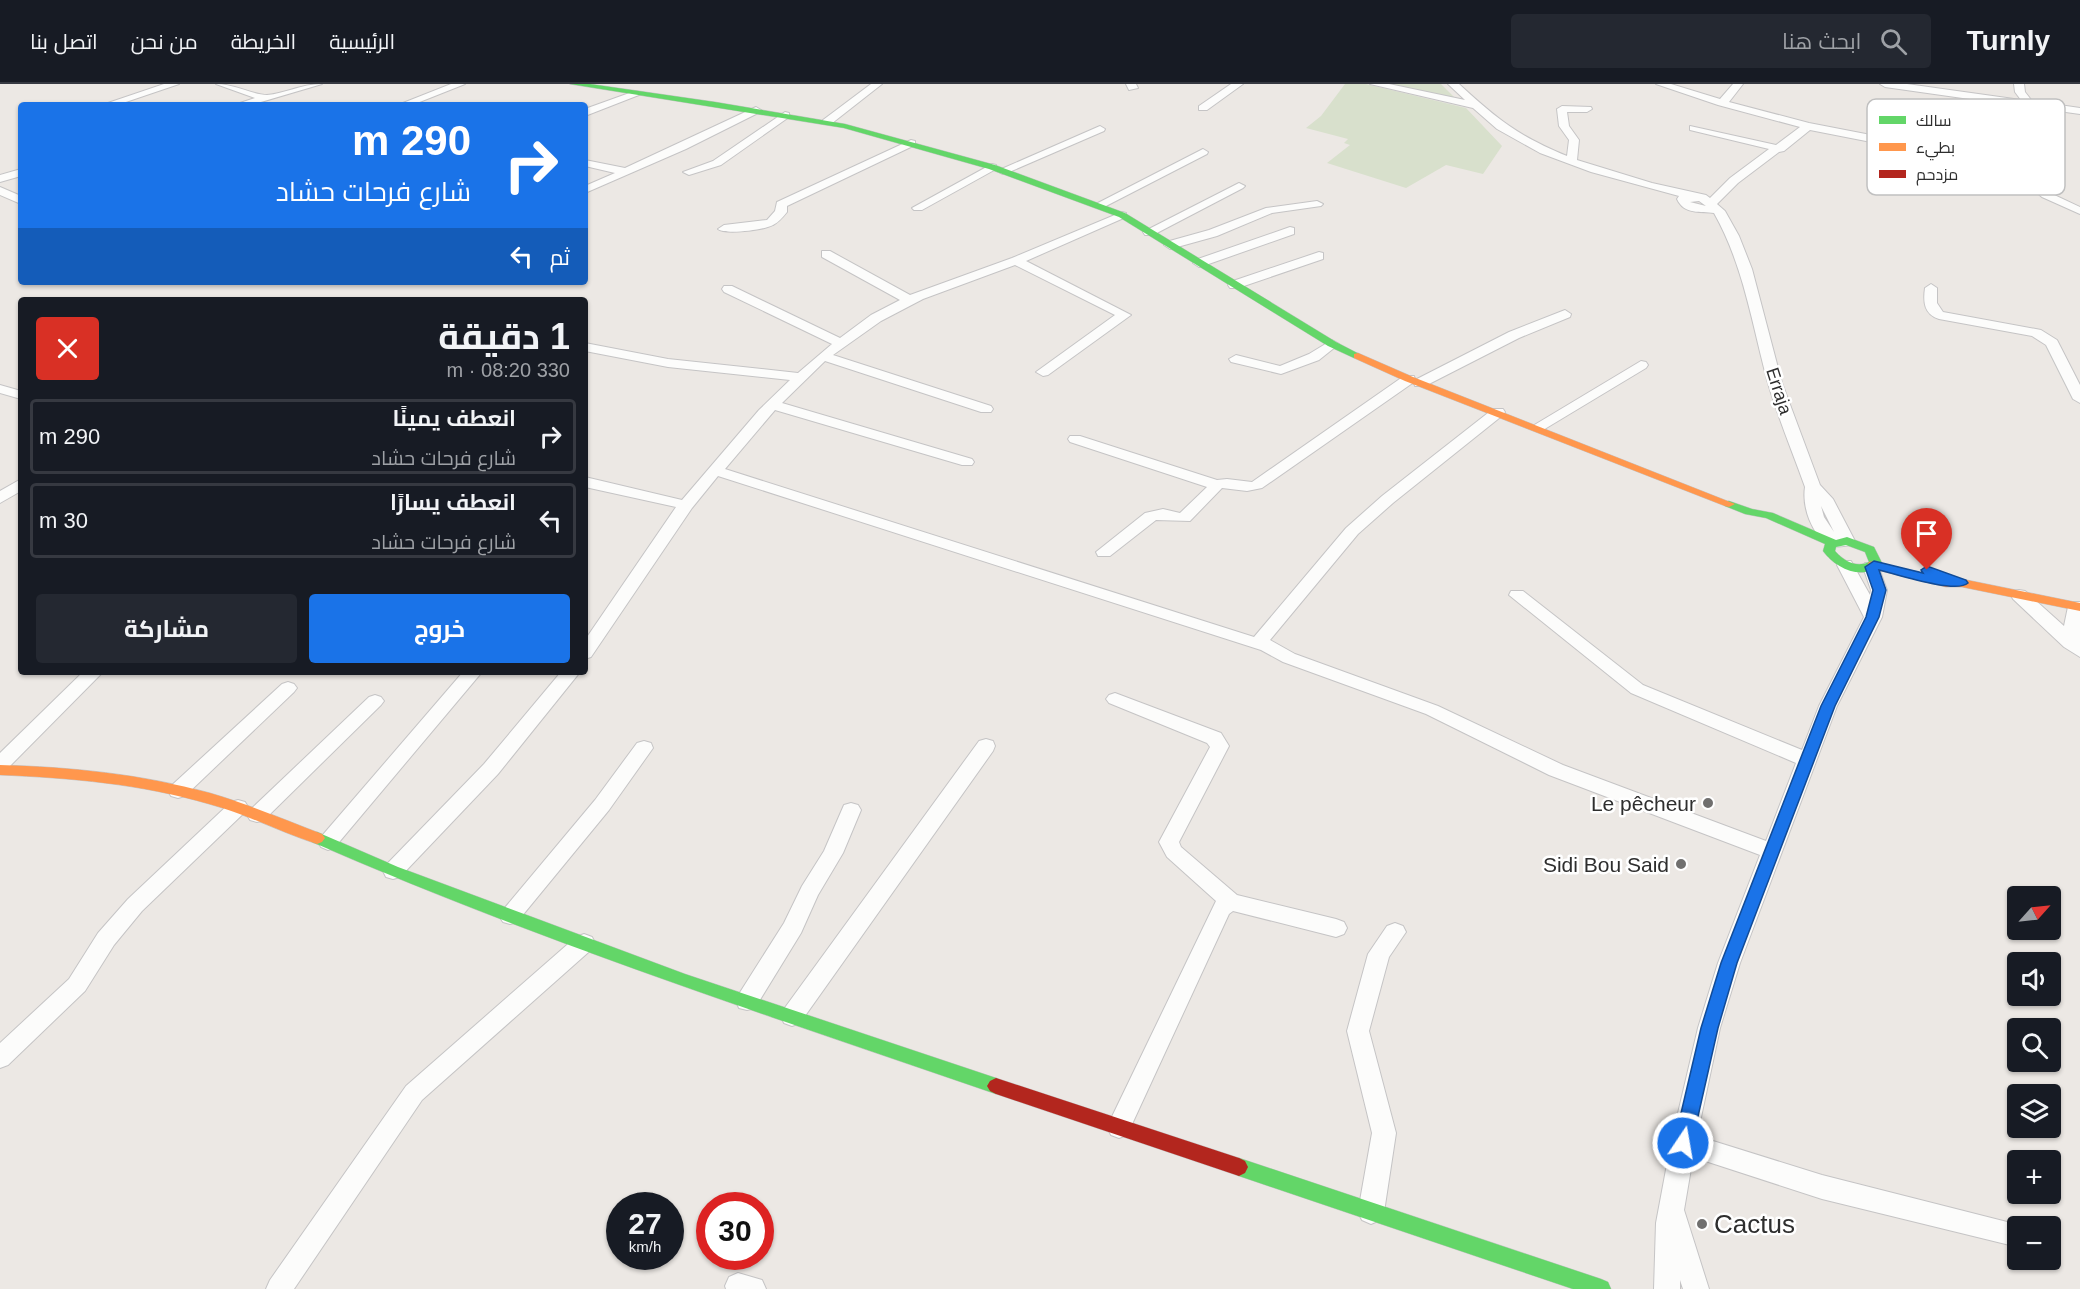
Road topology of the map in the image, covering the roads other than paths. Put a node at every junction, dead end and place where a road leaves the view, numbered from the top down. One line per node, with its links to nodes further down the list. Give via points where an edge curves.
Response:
1 (174, 84): 19 (street)
2 (220, 84): 15 (street)
3 (317, 84): 15 (street)
4 (460, 84): 21 (street)
5 (574, 84): 14 (main road)
6 (877, 84): 30 (street)
7 (1238, 84): 23 (street)
8 (1375, 84): 16 (street)
9 (1453, 84): 16 (street)
10 (1661, 84): 22 (street)
11 (1738, 84): 22 (street)
12 (1885, 84): 17 (street)
13 (2019, 84): 18 (street)
14 (639, 93): 26 (main road); 28 (street)
15 (266, 98): 20 (street)
16 (1474, 98): 38 (street, via 1501,127 1529,144)
17 (1998, 99)
18 (2025, 99)
19 (117, 102)
20 (251, 102)
21 (411, 102)
22 (1722, 104): 31 (street)
23 (1203, 108)
24 (1587, 109): 38 (street, via 1562,108 1564,126 1574,140)
25 (2065, 109): 27 (street)
26 (756, 110): 29 (main road); 42 (street)
27 (2080, 111)
28 (588, 113)
29 (785, 115): 30 (main road); 43 (street, via 717,162)
30 (827, 122): 35 (main road)
31 (1808, 126): 34 (street); 36 (street)
32 (1100, 129): 41 (street)
33 (1694, 129): 36 (street)
34 (1867, 138)
35 (911, 143): 40 (street); 41 (main road)
36 (1780, 149): 52 (street)
37 (1203, 152): 54 (street)
38 (1572, 160): 52 (street)
39 (588, 165): 42 (street)
40 (859, 166): 46 (street); 58 (street, via 785,202 779,207 781,212 767,224)
41 (998, 169): 54 (main road); 55 (street)
42 (626, 172): 48 (street)
43 (689, 172)
44 (18, 173): 45 (street)
45 (0, 178)
46 (870, 178)
47 (1239, 186): 60 (street)
48 (588, 189)
49 (0, 190): 51 (street)
50 (2046, 195): 56 (street)
51 (18, 199)
52 (1701, 202): 61 (street, Erraja); 61 (street)
53 (1317, 204): 62 (street, via 1270,210)
54 (1100, 205): 57 (main road)
55 (918, 208)
56 (2080, 211)
57 (1122, 215): 60 (main road); 65 (street)
58 (724, 229)
59 (1290, 231): 66 (street)
60 (1149, 232): 62 (main road)
61 (1732, 232): 96 (street, Erraja, via 1750,285 1774,383 1813,487 1810,498 1823,530)
62 (1170, 245): 66 (main road)
63 (826, 254): 70 (street)
64 (1319, 256): 67 (street)
65 (1016, 261): 70 (street); 78 (street, via 1124,315)
66 (1199, 263): 67 (main road)
67 (1234, 285): 73 (main road)
68 (1931, 288): 83 (street, via 1929,306 1938,315 2045,337 2052,343)
69 (728, 289): 72 (street)
70 (909, 300): 72 (street)
71 (1565, 314): 80 (street)
72 (841, 344): 75 (street)
73 (1332, 344): 76 (street, via 1314,357 1281,370); 80 (main road)
74 (588, 348): 79 (street, via 668,363)
75 (823, 356): 79 (street); 85 (street)
76 (1236, 359)
77 (1641, 365): 87 (street)
78 (1043, 372)
79 (799, 377): 84 (street)
80 (1414, 380): 86 (main road); 92 (street, via 1257,485)
81 (0, 389): 82 (street)
82 (18, 394)
83 (2080, 399)
84 (772, 405): 89 (street); 90 (street)
85 (986, 409)
86 (1498, 411): 87 (main road); 104 (street, via 1455,449 1387,498 1350,533)
87 (1538, 428): 96 (main road)
88 (1075, 440): 92 (street)
89 (967, 462)
90 (714, 470): 95 (street); 104 (street)
91 (588, 483): 95 (street)
92 (1216, 485): 97 (street, via 1184,518 1151,516)
93 (18, 486): 94 (street)
94 (0, 498)
95 (686, 505): 106 (street)
96 (1836, 544): 98 (main road, via 1861,545); 99 (main road, via 1834,559)
97 (1104, 552)
98 (1873, 562): 99 (main road, via 1859,568); 101 (main road, via 1946,583); 103 (street, via 1880,590)
99 (1845, 565): 103 (street)
100 (1517, 595): 115 (street, via 1636,689)
101 (2019, 595): 102 (main road); 105 (street)
102 (2078, 607): 105 (street)
103 (1873, 617): 115 (street, via 1828,706)
104 (1257, 644): 122 (street, via 1440,713 1592,785)
105 (2075, 647)
106 (588, 649)
107 (91, 675): 116 (street)
108 (469, 675): 121 (street)
109 (569, 675): 123 (street, via 491,769)
110 (288, 688): 118 (street)
111 (1115, 699): 124 (street, via 1214,738 1220,746 1169,842 1174,852)
112 (375, 701): 120 (street)
113 (986, 746): 130 (street)
114 (644, 748): 125 (street)
115 (1807, 760): 122 (street)
116 (0, 764)
117 (0, 770): 118 (main road, via 68,772)
118 (178, 792): 120 (main road)
119 (851, 810): 129 (street, via 793,927)
120 (248, 811): 121 (main road); 131 (street, via 135,904 106,939 77,985)
121 (328, 842): 123 (main road)
122 (1771, 851): 133 (street, via 1709,1028)
123 (393, 871): 125 (main road)
124 (1231, 902): 126 (street); 132 (street, via 1221,908)
125 (510, 916): 128 (main road)
126 (1336, 928)
127 (1395, 932): 135 (street, via 1378,954 1358,1031 1384,1134)
128 (584, 943): 129 (main road); 137 (street, via 414,1093)
129 (747, 1001): 130 (main road)
130 (792, 1016): 132 (main road)
131 (1, 1057)
132 (1119, 1127): 135 (main road)
133 (1683, 1143): 134 (street); 136 (street, via 1833,1190)
134 (1672, 1207): 139 (street, via 1666,1245); 140 (street)
135 (1371, 1212): 138 (main road)
136 (2007, 1234)
137 (279, 1289)
138 (1597, 1289)
139 (1667, 1289)
140 (1696, 1289)

